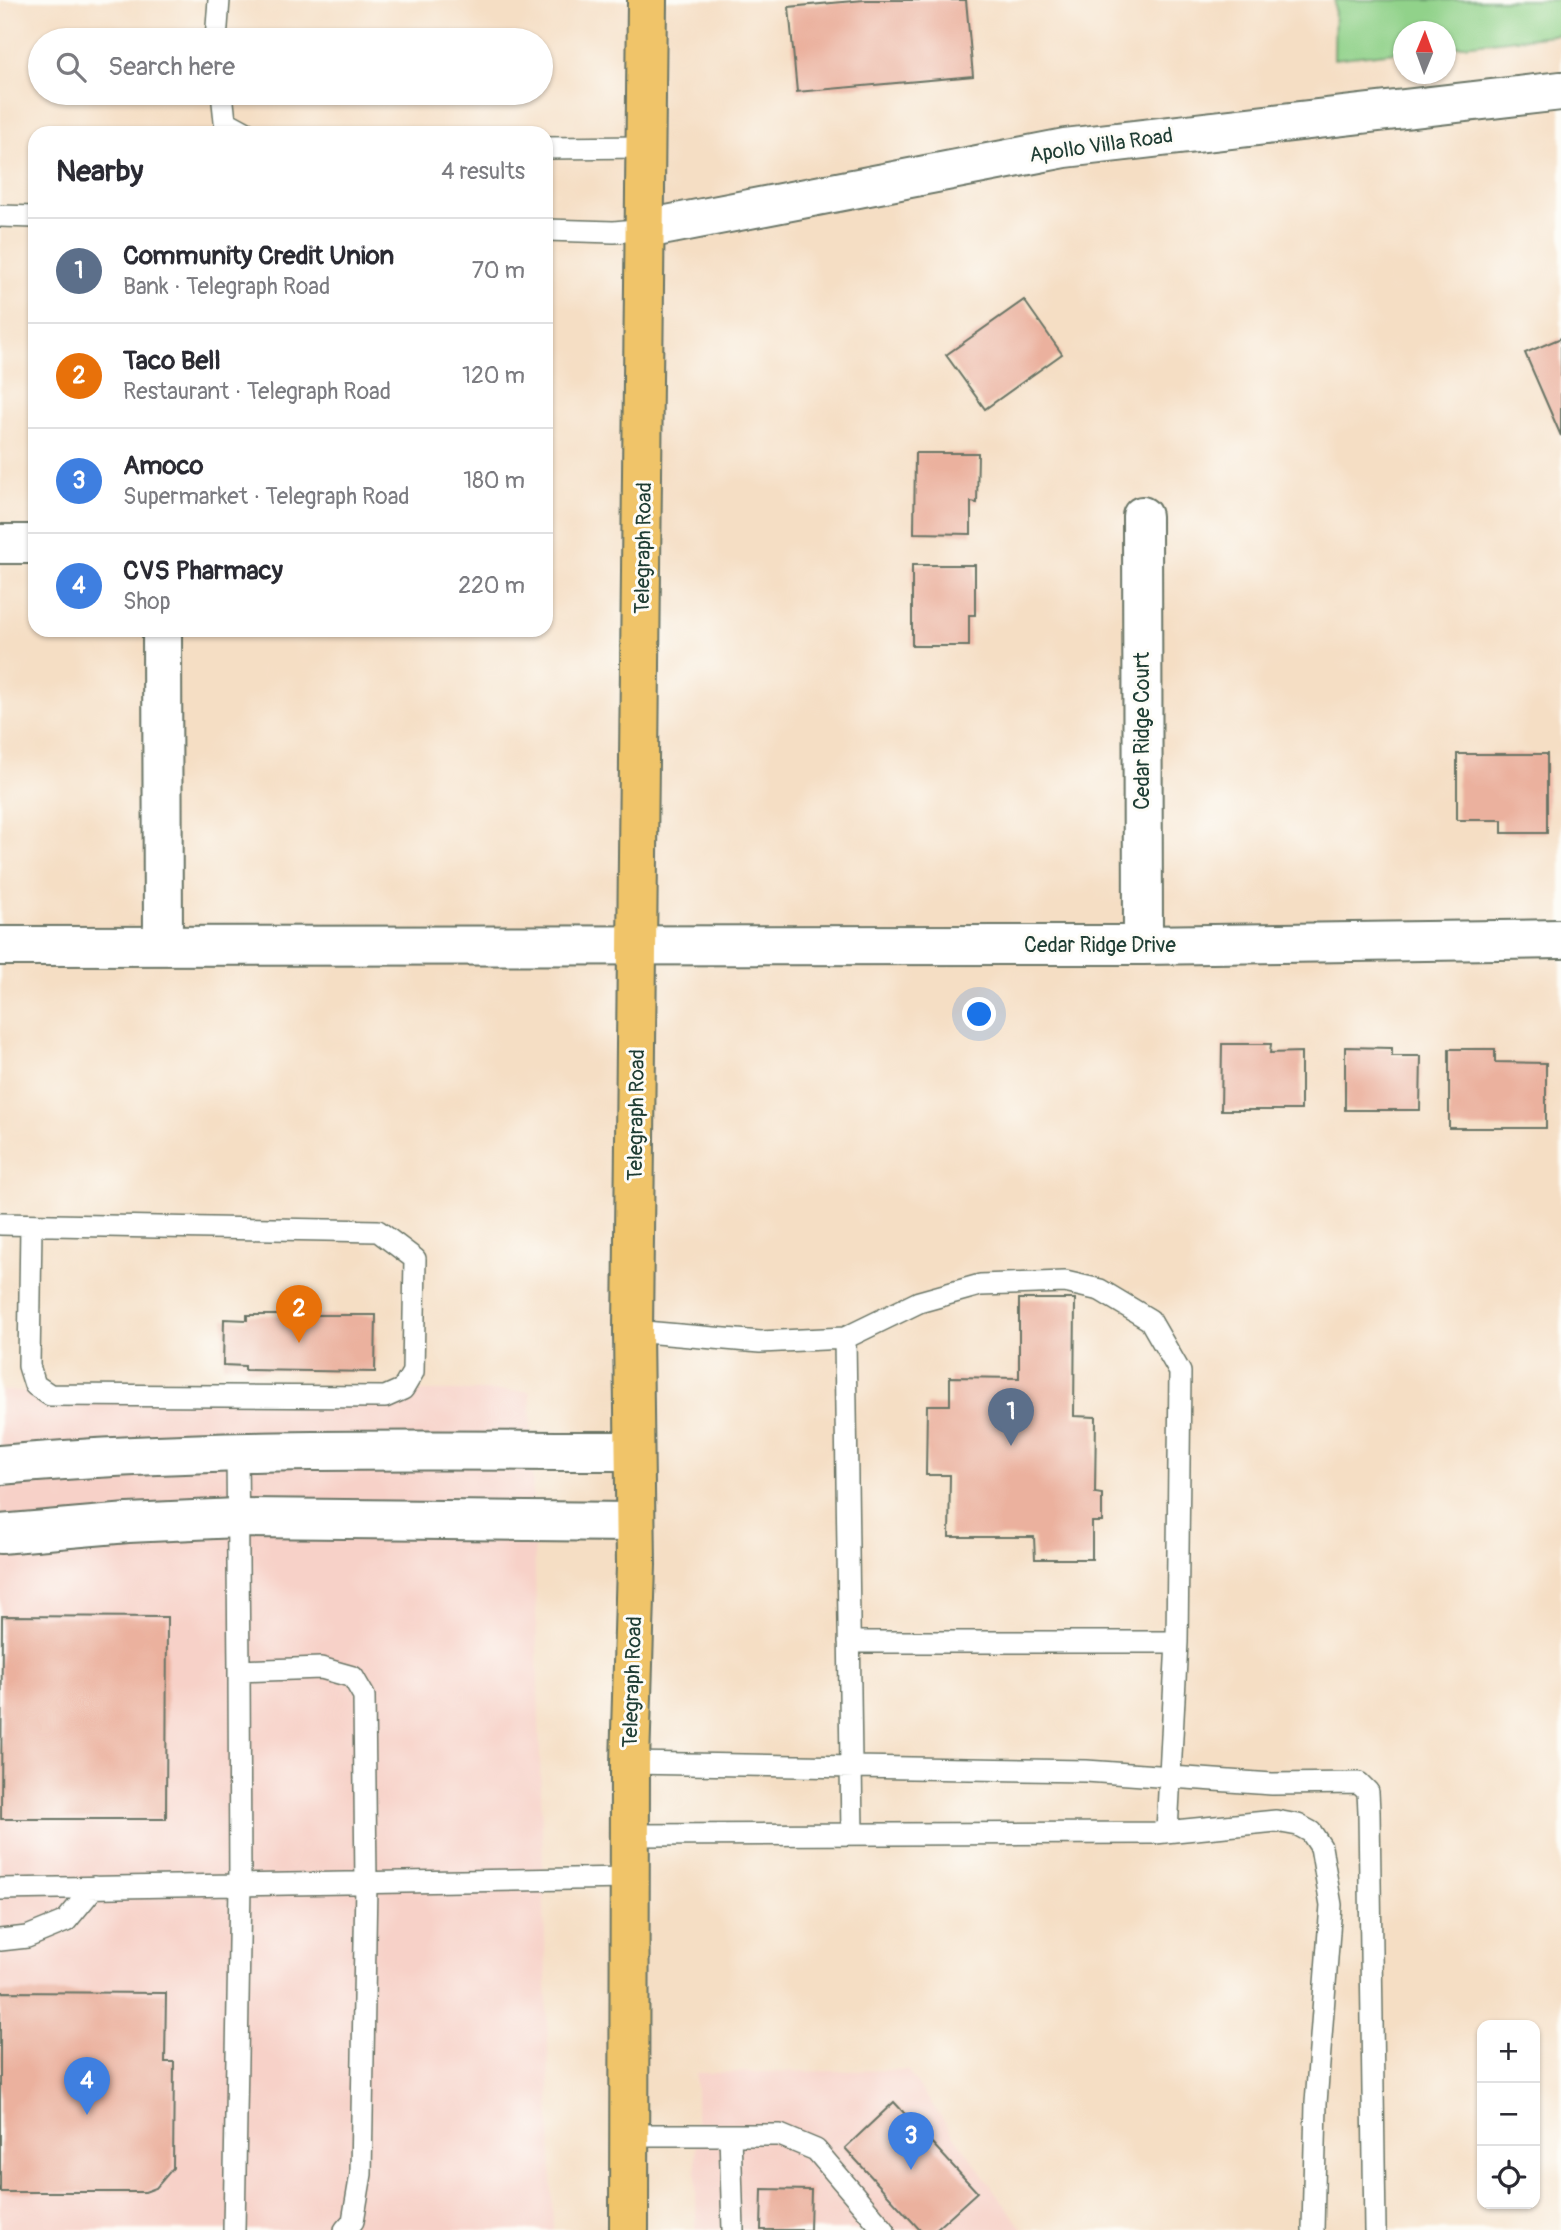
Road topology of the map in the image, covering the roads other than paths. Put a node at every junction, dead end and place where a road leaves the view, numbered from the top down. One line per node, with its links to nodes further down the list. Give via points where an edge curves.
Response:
1 (219, 0): 3 (lane)
2 (647, 0): 7 (main road, Telegraph Road)
3 (217, 28)
4 (1561, 91): 11 (street, Apollo Villa Road, via 1065,148)
5 (223, 105): 6 (lane, via 225,121)
6 (234, 126)
7 (646, 147): 8 (lane); 11 (main road, Telegraph Road)
8 (553, 148)
9 (0, 216): 10 (lane)
10 (28, 217)
11 (646, 229): 12 (lane); 18 (main road, Telegraph Road)
12 (553, 230)
13 (1142, 516): 19 (street, Cedar Ridge Court)
14 (0, 544): 15 (street)
15 (28, 544)
16 (162, 637): 21 (street)
17 (1561, 939): 19 (street, Cedar Ridge Drive)
18 (639, 945): 19 (street, Cedar Ridge Drive); 21 (street, Cedar Ridge Drive); 24 (main road, Telegraph Road)
19 (1143, 945)
20 (0, 946): 21 (street, Cedar Ridge Drive)
21 (163, 946)
22 (0, 1224): 23 (lane)
23 (31, 1225): 23 (lane, via 378,1231 415,1259 413,1372 402,1389 385,1397 50,1395 35,1385 29,1366)
24 (633, 1331): 25 (lane, via 760,1342); 27 (main road, Telegraph Road)
25 (845, 1338): 32 (lane); 33 (lane, via 919,1302 980,1285 1065,1282 1100,1290 1150,1320 1180,1372)
26 (237, 1451): 27 (street); 28 (street); 29 (lane)
27 (633, 1451): 30 (main road, Telegraph Road)
28 (0, 1465)
29 (237, 1518): 30 (street); 31 (street); 34 (lane)
30 (634, 1522): 35 (main road, Telegraph Road)
31 (0, 1534)
32 (849, 1642): 33 (lane); 36 (lane)
33 (1177, 1642): 37 (lane)
34 (239, 1671): 42 (lane, via 321,1668 353,1677 364,1696); 43 (lane)
35 (630, 1763): 36 (lane); 40 (main road, Telegraph Road)
36 (850, 1767): 37 (lane); 39 (lane)
37 (1170, 1777): 38 (lane); 55 (lane, via 1272,1784 1359,1783 1368,1792)
38 (1167, 1831): 39 (lane); 54 (lane, via 1276,1821 1311,1832 1321,1847 1331,1905 1316,2103)
39 (852, 1834): 40 (lane)
40 (630, 1835): 41 (main road, Telegraph Road)
41 (629, 1878): 42 (lane); 47 (main road, Telegraph Road)
42 (366, 1883): 43 (lane); 50 (lane, via 361,2174 353,2221)
43 (240, 1885): 44 (lane); 49 (lane)
44 (94, 1887): 45 (lane); 46 (lane, via 66,1922 27,1937)
45 (0, 1889)
46 (0, 1940)
47 (629, 2135): 48 (lane); 51 (main road, Telegraph Road)
48 (730, 2135): 52 (lane); 53 (lane, via 780,2135 816,2150)
49 (234, 2230)
50 (345, 2230)
51 (629, 2230)
52 (733, 2230)
53 (884, 2230)
54 (1313, 2230)
55 (1375, 2230)

